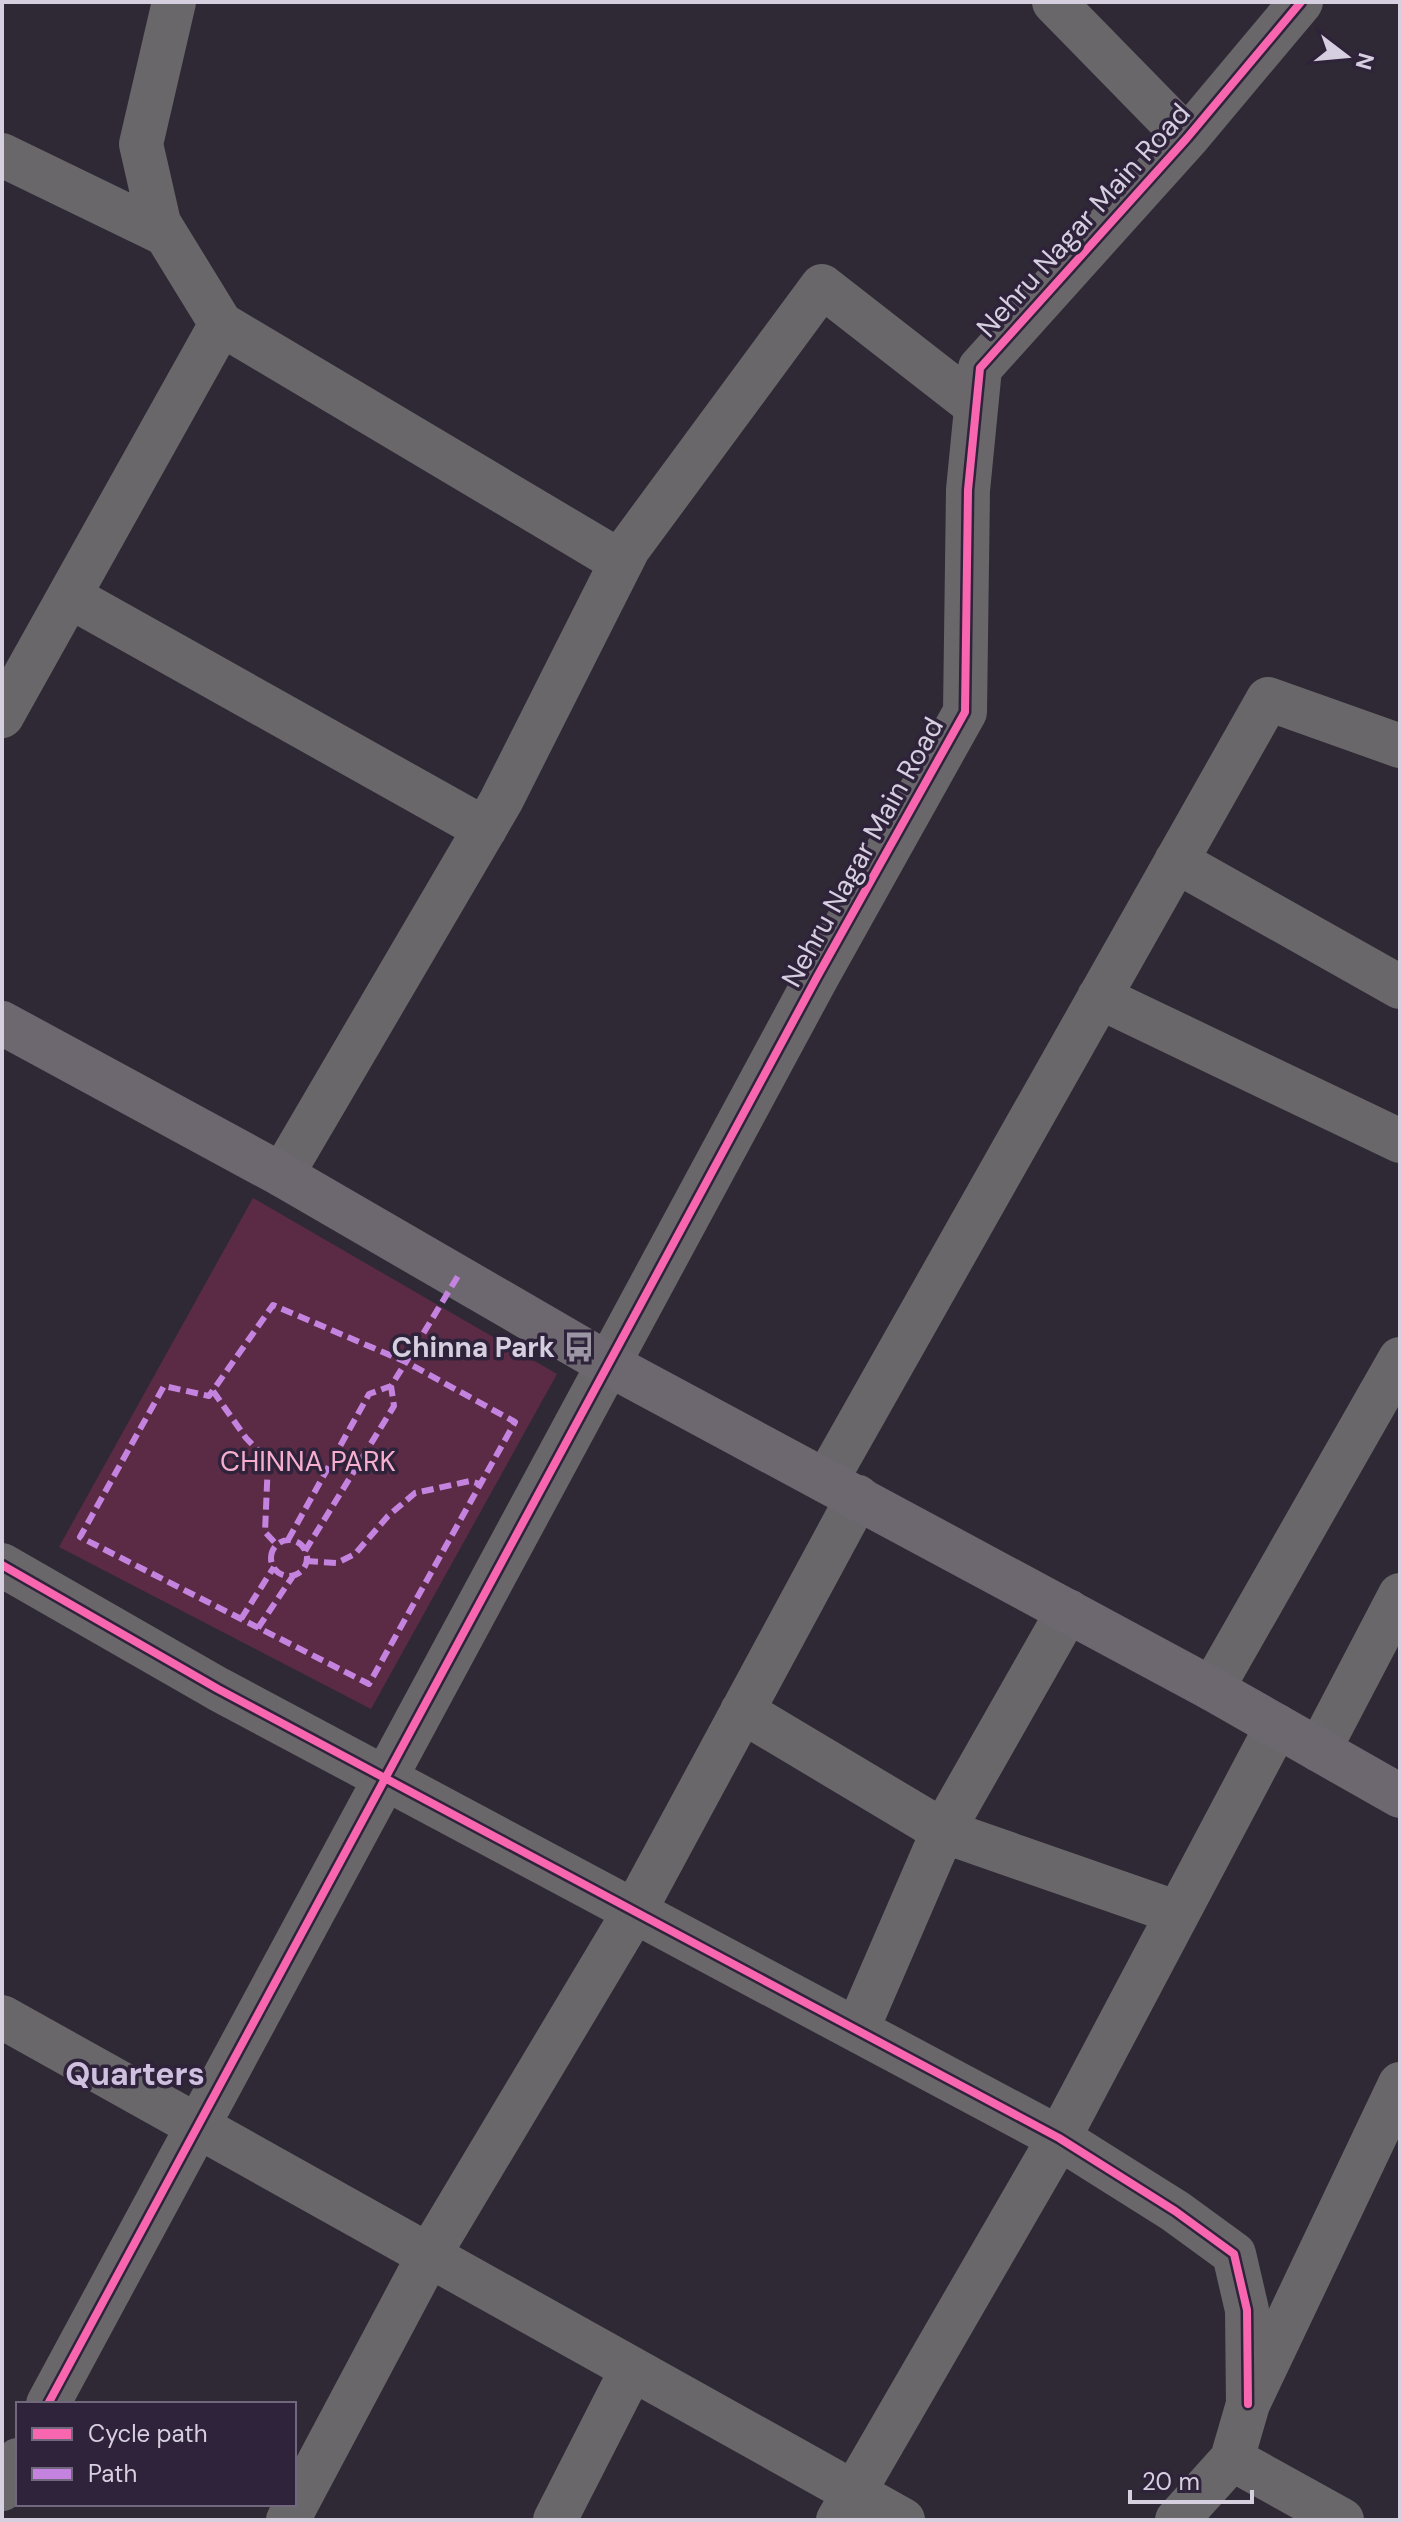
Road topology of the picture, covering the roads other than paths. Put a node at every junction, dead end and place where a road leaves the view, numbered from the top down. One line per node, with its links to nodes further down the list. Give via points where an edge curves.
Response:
1 (1054, 2): 4 (street)
2 (1301, 2): 4 (street, Nehru Nagar Main Road)
3 (178, 9): 6 (street, via 141,144)
4 (1187, 138): 8 (street, Nehru Nagar Main Road, via 980,368)
5 (2, 155): 6 (street)
6 (165, 234): 7 (street)
7 (221, 324): 9 (street); 10 (street)
8 (976, 406): 9 (street, via 822,286); 21 (street, Nehru Nagar Main Road, via 968,490 965,712)
9 (621, 562): 13 (street)
10 (69, 596): 11 (street); 13 (street)
11 (2, 716)
12 (1400, 746): 14 (street, via 1268,699)
13 (485, 829): 19 (street)
14 (1176, 861): 15 (street); 16 (street)
15 (1400, 987)
16 (1099, 997): 18 (street); 22 (street)
17 (2, 1023): 19 (main road)
18 (1400, 1141)
19 (282, 1175): 21 (main road)
20 (1400, 1359): 26 (street)
21 (608, 1364): 22 (main road); 30 (street, Nehru Nagar Main Road)
22 (842, 1489): 25 (main road); 27 (street)
23 (2, 1565): 30 (street)
24 (1400, 1595): 29 (street)
25 (1068, 1611): 26 (main road); 32 (street)
26 (1212, 1689): 28 (main road)
27 (742, 1711): 32 (street); 33 (street)
28 (1277, 1726): 29 (main road); 34 (street)
29 (1319, 1750): 31 (main road)
30 (385, 1777): 33 (street); 38 (street, Nehru Nagar Main Road)
31 (1400, 1796)
32 (943, 1831): 34 (street); 36 (street)
33 (634, 1912): 36 (street); 40 (street)
34 (1178, 1913): 39 (street)
35 (2, 2017): 38 (street)
36 (857, 2030): 39 (street)
37 (1400, 2084): 43 (street)
38 (198, 2127): 40 (street); 42 (street, Nehru Nagar Main Road)
39 (1059, 2138): 43 (street, via 1234,2254 1247,2310); 48 (street)
40 (429, 2255): 41 (street); 47 (street)
41 (632, 2369): 48 (street); 49 (street)
42 (49, 2402)
43 (1248, 2404): 44 (street)
44 (1232, 2459): 51 (street); 52 (street)
45 (16, 2464): 46 (street)
46 (2, 2489)
47 (296, 2505)
48 (845, 2506): 50 (street)
49 (555, 2520)
50 (903, 2520)
51 (1177, 2520)
52 (1342, 2520)

